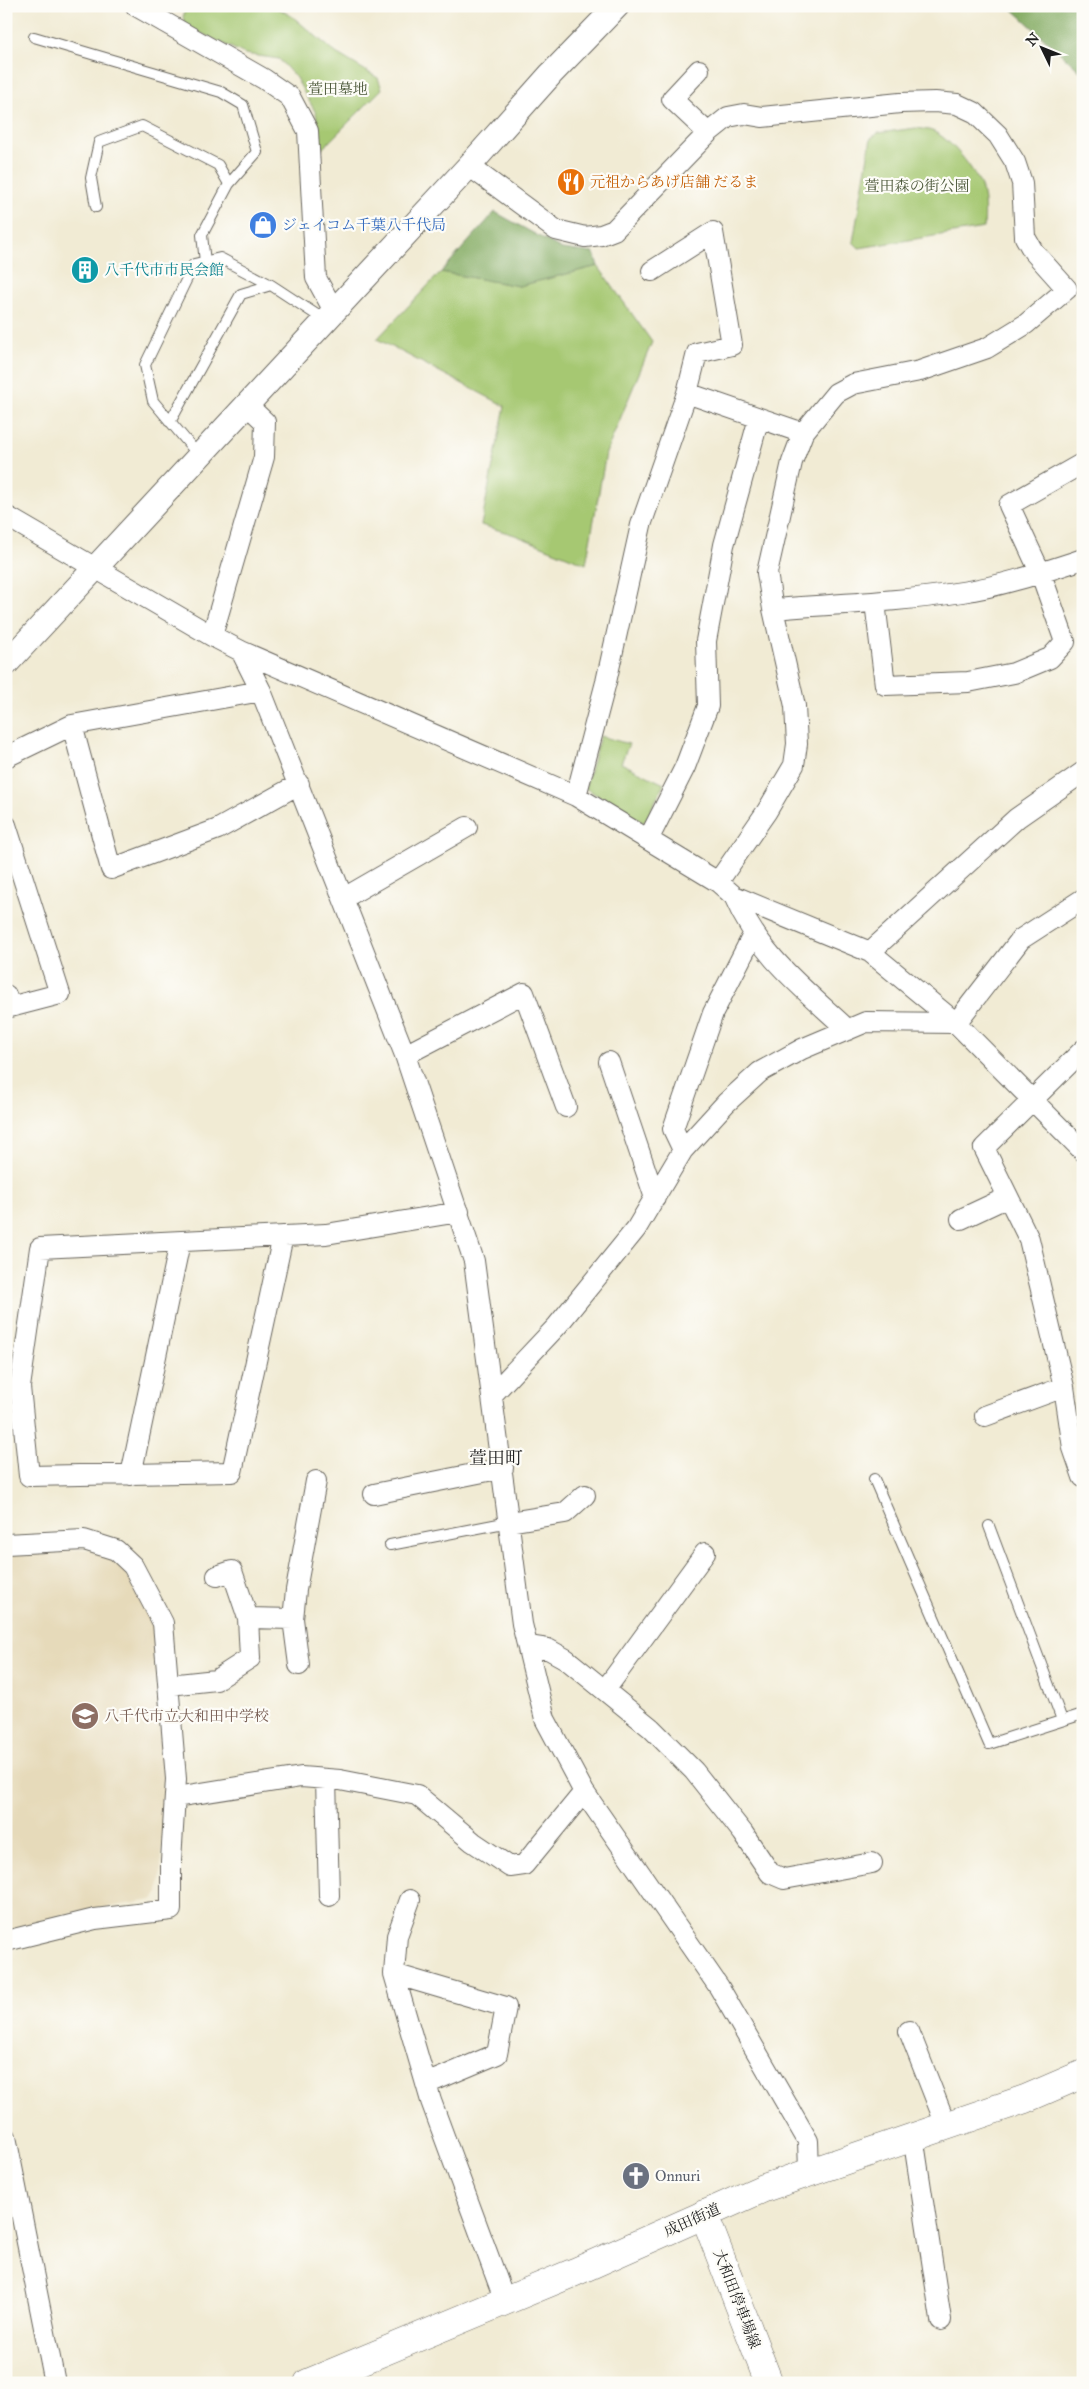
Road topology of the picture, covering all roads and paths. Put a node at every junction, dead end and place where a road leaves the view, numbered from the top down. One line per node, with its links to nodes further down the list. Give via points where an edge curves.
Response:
1 (136, 6): 12 (street, via 264,78 290,97 308,131 316,278)
2 (617, 6): 6 (street)
3 (34, 37): 7 (lane, via 221,92 243,105 257,152)
4 (698, 70): 5 (street, via 672,99)
5 (708, 133): 6 (street, via 614,230 584,237 556,230); 17 (street, via 728,117 744,114 762,117 900,104 957,104 974,112 998,135 1015,162 1022,183 1025,237 1033,251 1067,289 1026,324 987,348 920,371 853,384 836,393)
6 (469, 166): 12 (street)
7 (228, 184): 8 (lane, via 218,165 142,126 99,142 91,178); 9 (lane, via 202,235)
8 (96, 207)
9 (206, 262): 11 (lane, via 220,258); 16 (lane, via 194,264 145,365 152,401)
10 (652, 271): 13 (street, via 713,232 732,345 697,353)
11 (271, 285): 12 (lane); 16 (lane, via 241,294)
12 (330, 316): 14 (street)
13 (687, 393): 15 (street); 34 (street, via 641,525 606,682)
14 (247, 406): 18 (street); 26 (street, via 265,422 264,457)
15 (759, 418): 17 (street); 37 (street, via 724,545 706,641 708,706 686,767)
16 (170, 422): 18 (lane)
17 (803, 432): 25 (street, via 792,462 767,573)
18 (200, 456): 22 (street)
19 (1083, 463): 23 (street, via 1009,505)
20 (6, 516): 22 (street)
21 (1083, 559): 23 (street)
22 (97, 567): 26 (street); 28 (street)
23 (1041, 574): 24 (street, via 964,592); 24 (street, via 1064,642 1050,658 1014,673 968,682 885,686)
24 (875, 602): 25 (street)
25 (773, 608): 38 (street, via 795,706 797,744 794,765)
26 (212, 636): 27 (street)
27 (241, 651): 29 (street); 34 (street)
28 (6, 664)
29 (261, 691): 30 (street); 33 (street)
30 (72, 725): 31 (street); 33 (street, via 111,868 218,829)
31 (6, 757)
32 (1083, 772): 43 (street, via 1017,818)
33 (300, 784): 40 (street)
34 (576, 796): 37 (street)
35 (6, 825): 44 (street, via 60,994 10,1007)
36 (467, 827): 40 (street)
37 (648, 838): 38 (street)
38 (718, 882): 39 (street)
39 (734, 896): 42 (street); 43 (street)
40 (344, 898): 48 (street)
41 (1083, 899): 45 (street, via 1020,939)
42 (754, 933): 46 (street, via 775,964); 52 (street, via 713,1013 673,1129)
43 (870, 952): 45 (street)
44 (6, 995)
45 (956, 1023): 46 (street, via 866,1022); 50 (street)
46 (848, 1030): 52 (street, via 802,1049 760,1072)
47 (1083, 1050): 50 (street)
48 (405, 1055): 51 (street, via 524,993); 56 (street)
49 (609, 1062): 55 (street)
50 (1033, 1101): 53 (street); 54 (street, via 984,1148)
51 (566, 1107)
52 (683, 1150): 55 (street)
53 (1083, 1151)
54 (1008, 1197): 57 (street); 60 (street, via 1029,1239)
55 (655, 1198): 61 (street, via 636,1229 557,1326)
56 (459, 1212): 58 (street, via 326,1234); 61 (street, via 474,1261)
57 (961, 1219)
58 (283, 1236): 59 (street); 64 (street, via 232,1472)
59 (180, 1242): 64 (street); 64 (street, via 40,1248 20,1387 29,1476)
60 (1064, 1387): 62 (street); 65 (street, via 1073,1448)
61 (493, 1394): 63 (street)
62 (985, 1416)
63 (502, 1468): 68 (street); 70 (street)
64 (131, 1475)
65 (1083, 1477)
66 (874, 1479): 83 (lane, via 989,1744)
67 (316, 1481): 77 (street, via 296,1590)
68 (374, 1494)
69 (585, 1496): 70 (street, via 565,1513)
70 (509, 1522): 73 (lane); 78 (street, via 522,1624)
71 (989, 1526): 83 (lane)
72 (6, 1544): 80 (street, via 84,1540 116,1550 133,1566 163,1623)
73 (390, 1545)
74 (705, 1553): 81 (street)
75 (232, 1570): 76 (street)
76 (248, 1618): 77 (street); 80 (street, via 250,1658 216,1680)
77 (294, 1619): 79 (street)
78 (528, 1646): 81 (street, via 548,1649 566,1659); 85 (street, via 545,1719)
79 (300, 1665)
80 (169, 1685): 86 (street)
81 (605, 1690): 87 (street, via 694,1770 770,1873 784,1879)
82 (1083, 1714): 83 (lane)
83 (1062, 1720)
84 (326, 1779): 85 (street, via 417,1795 472,1842 510,1867 524,1865); 86 (street, via 301,1777); 88 (street)
85 (584, 1792): 98 (street, via 719,1987 808,2141)
86 (176, 1797): 90 (street, via 171,1910 94,1919)
87 (872, 1863)
88 (329, 1896)
89 (410, 1900): 91 (street, via 397,1936)
90 (6, 1941)
91 (394, 1974): 94 (street); 94 (street, via 506,2007 497,2054)
92 (909, 2030): 95 (street)
93 (1083, 2074): 95 (main road, 成田街道, via 1025,2099)
94 (426, 2084): 100 (street)
95 (946, 2125): 96 (main road, 成田街道)
96 (913, 2136): 98 (main road, 成田街道); 101 (street)
97 (6, 2137): 102 (street)
98 (809, 2171): 99 (main road, 成田街道)
99 (704, 2214): 100 (main road, 成田街道); 104 (main road, 大和田停車場線)
100 (505, 2301): 103 (main road, 成田街道)
101 (942, 2320)
102 (55, 2383)
103 (308, 2383)
104 (769, 2383)

